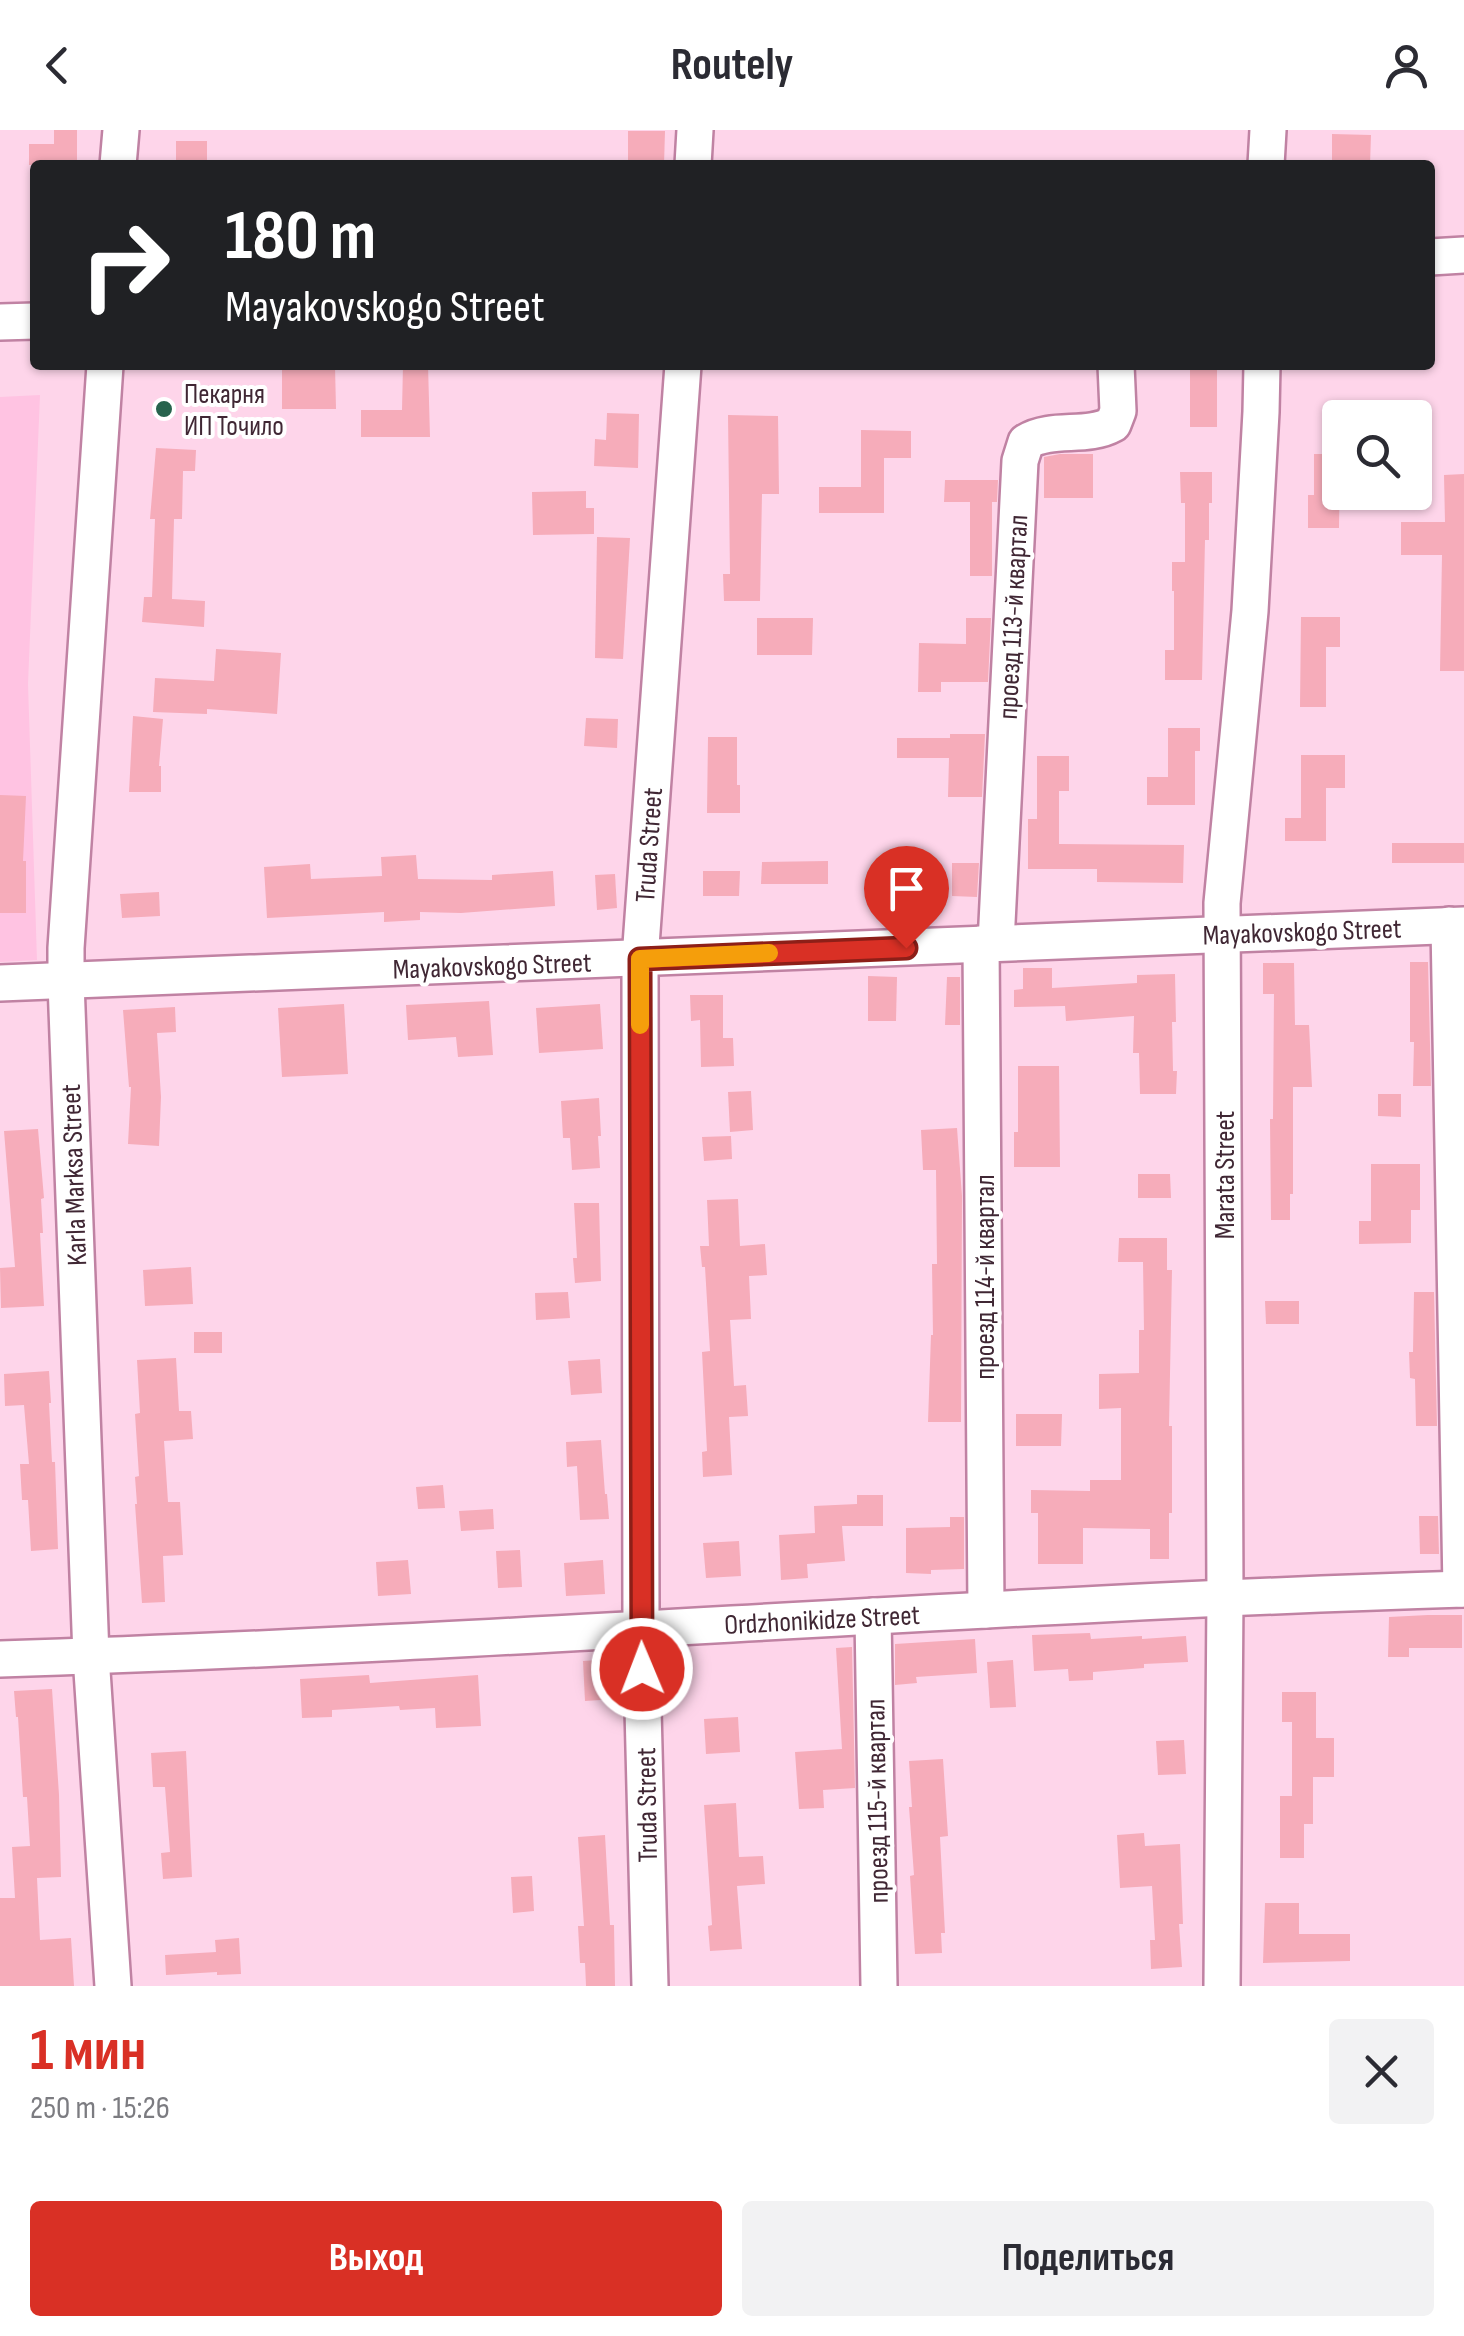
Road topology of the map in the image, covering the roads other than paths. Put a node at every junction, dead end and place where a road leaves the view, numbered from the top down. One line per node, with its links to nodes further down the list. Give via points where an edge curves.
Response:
1 (120, 130): 4 (street)
2 (695, 130): 5 (street)
3 (1268, 130): 6 (street)
4 (118, 160)
5 (693, 160)
6 (1266, 160)
7 (1464, 255): 8 (street)
8 (1435, 256)
9 (30, 321): 10 (street)
10 (0, 322)
11 (106, 370): 19 (street, Karla Marksa Street)
12 (682, 370): 18 (street, Truda Street)
13 (1116, 370): 17 (street, проезд 113-й квартал, via 1114,424 1038,435 1026,442 1020,461)
14 (1262, 370): 16 (street, Marata Street, via 1250,611)
15 (1457, 925): 16 (street, Mayakovskogo Street); 21 (street)
16 (1222, 933): 17 (street, Mayakovskogo Street); 22 (street, Marata Street)
17 (988, 944): 18 (street, Mayakovskogo Street); 23 (street, проезд 114-й квартал)
18 (640, 959): 19 (street, Mayakovskogo Street); 25 (street, Truda Street)
19 (66, 982): 20 (street, Mayakovskogo Street); 26 (street, Karla Marksa Street)
20 (0, 984)
21 (1462, 1588): 22 (street, Ordzhonikidze Street)
22 (1225, 1596): 23 (street, Ordzhonikidze Street); 31 (street, Marata Street)
23 (986, 1610): 24 (street, Ordzhonikidze Street)
24 (873, 1616): 25 (street, Ordzhonikidze Street); 30 (street, проезд 115-й квартал)
25 (641, 1630): 26 (street, Ordzhonikidze Street); 29 (street, Truda Street)
26 (91, 1656): 27 (street, Ordzhonikidze Street); 28 (street, Karla Marksa Street)
27 (0, 1659)
28 (113, 1986)
29 (650, 1986)
30 (880, 1986)
31 (1222, 1986)

